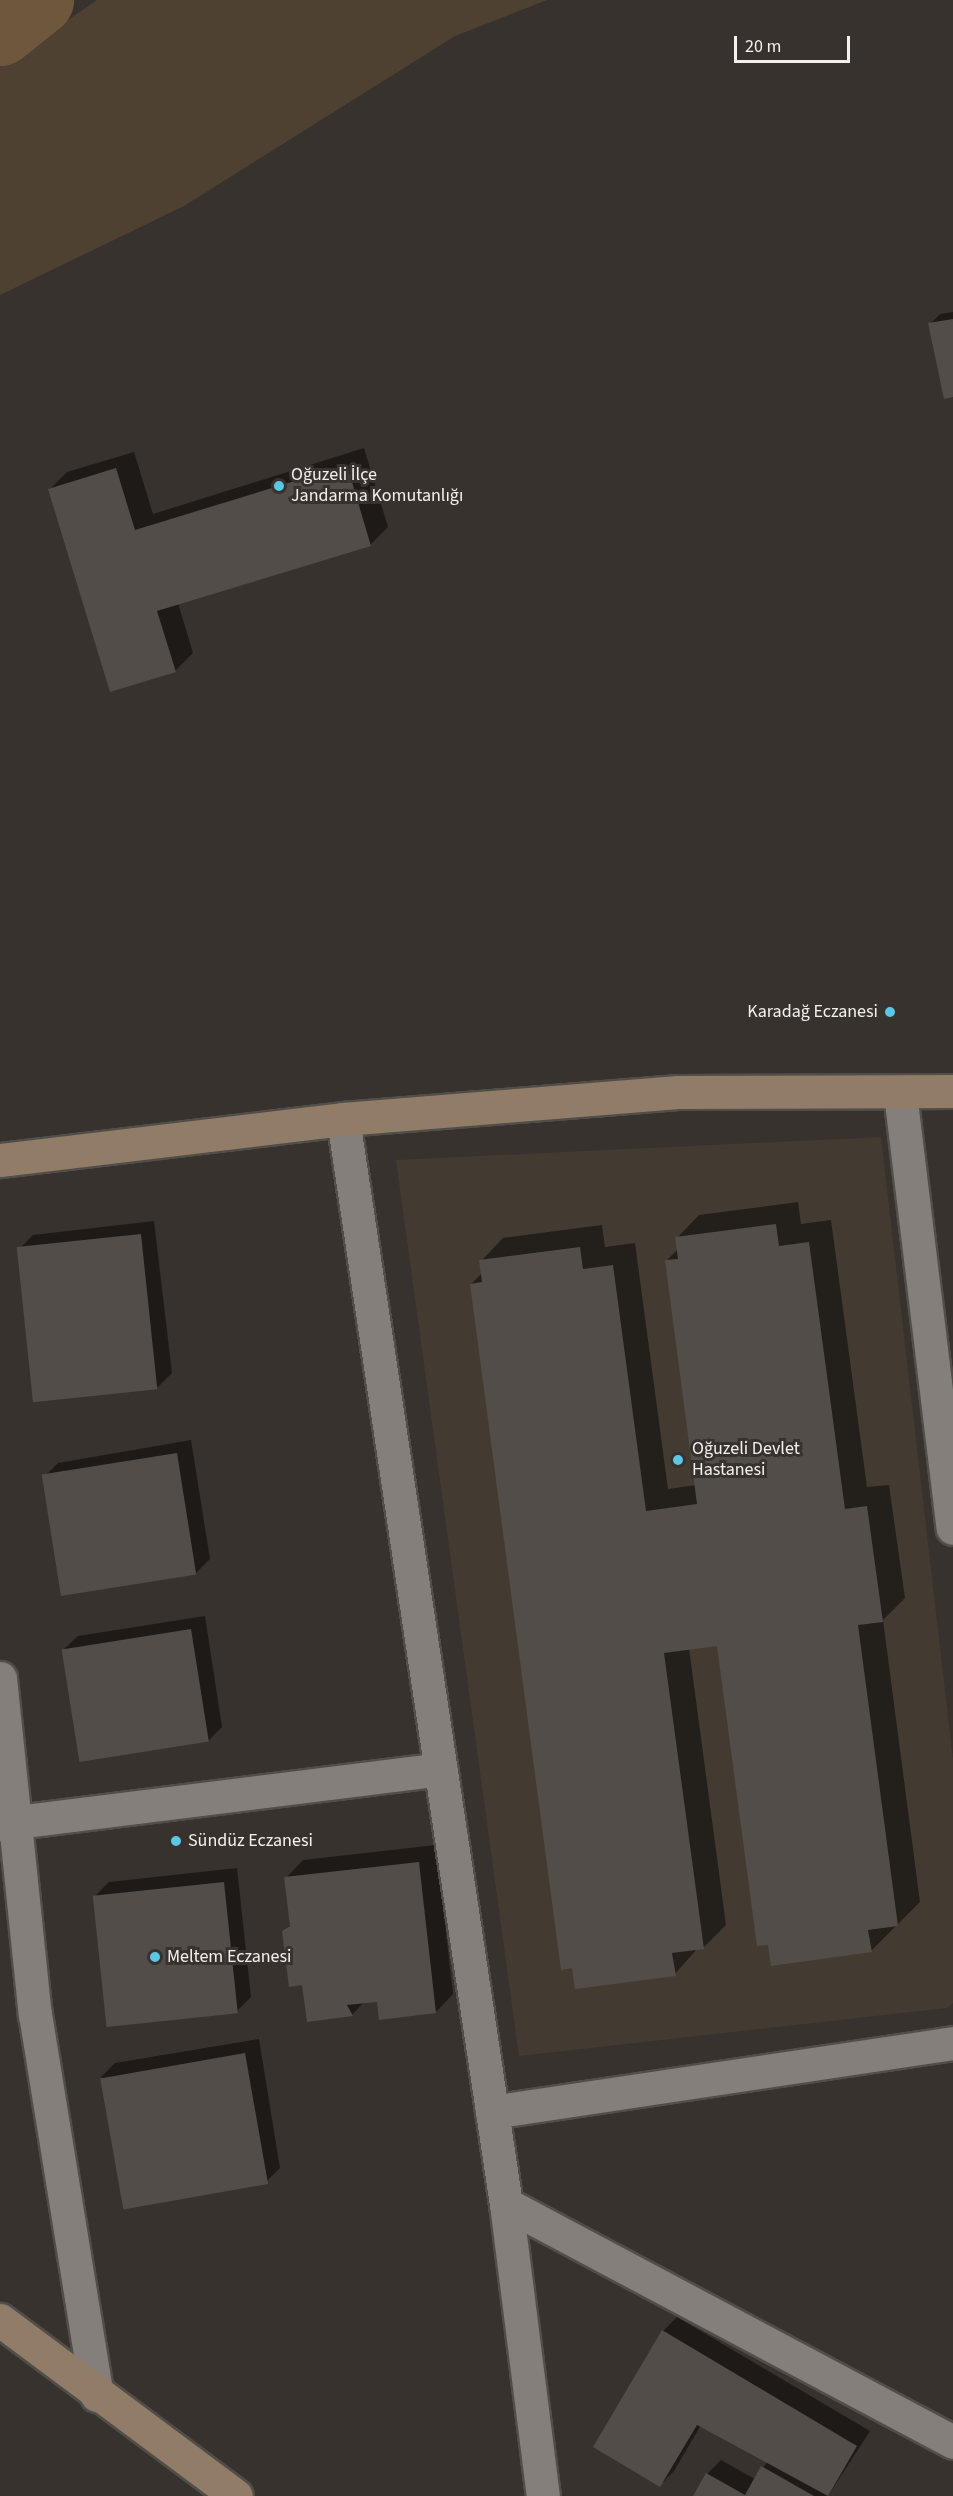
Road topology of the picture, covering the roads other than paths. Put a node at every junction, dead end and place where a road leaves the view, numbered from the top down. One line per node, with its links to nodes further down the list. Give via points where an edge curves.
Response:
1 (953, 1091): 2 (street)
2 (900, 1093): 3 (street, via 678,1092); 5 (street)
3 (343, 1119): 4 (street); 7 (street)
4 (0, 1160)
5 (953, 1528)
6 (0, 1678): 8 (street)
7 (441, 1769): 8 (street); 10 (street)
8 (8, 1823): 13 (street)
9 (953, 2043): 10 (street)
10 (492, 2112): 11 (street)
11 (506, 2204): 14 (street); 16 (street)
12 (0, 2320): 13 (street)
13 (97, 2395): 15 (street)
14 (953, 2442)
15 (236, 2496)
16 (543, 2496)

